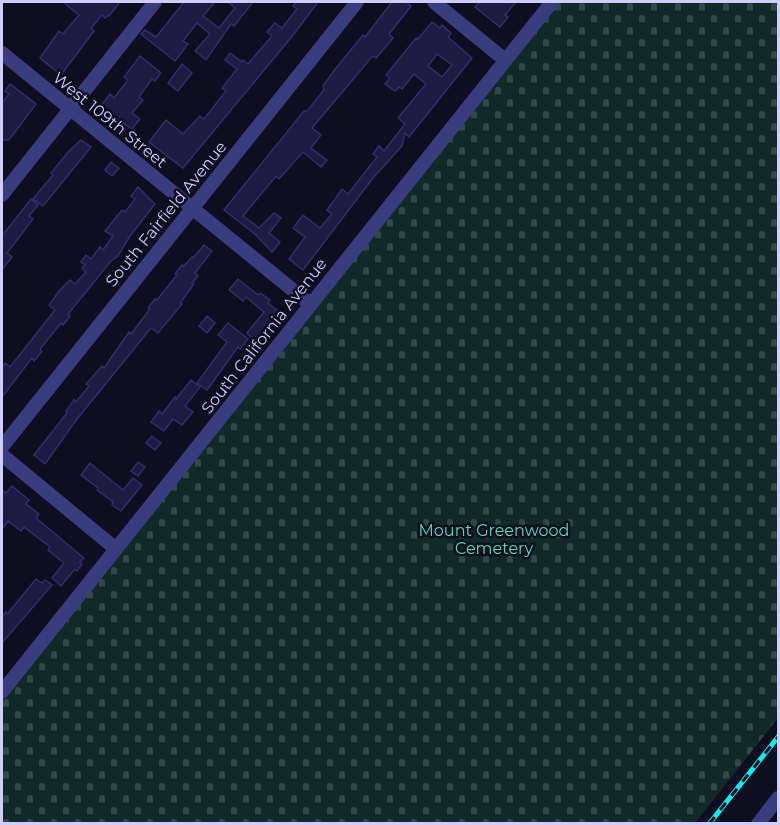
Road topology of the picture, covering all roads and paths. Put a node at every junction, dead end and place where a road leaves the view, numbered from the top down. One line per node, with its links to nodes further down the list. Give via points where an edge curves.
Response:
1 (155, 2): 7 (street)
2 (357, 2): 9 (street, South Fairfield Avenue)
3 (434, 2): 6 (street)
4 (552, 2): 6 (street, South California Avenue)
5 (2, 53): 7 (street, West 109th Street)
6 (506, 60): 10 (street, South California Avenue)
7 (70, 109): 8 (street); 9 (street, West 109th Street)
8 (2, 195)
9 (192, 208): 10 (street, West 109th Street); 11 (street, South Fairfield Avenue)
10 (310, 304): 13 (street, South California Avenue)
11 (2, 447)
12 (2, 455): 13 (street)
13 (116, 549): 14 (street, South California Avenue)
14 (2, 692)
15 (778, 798): 16 (street)
16 (758, 824)

